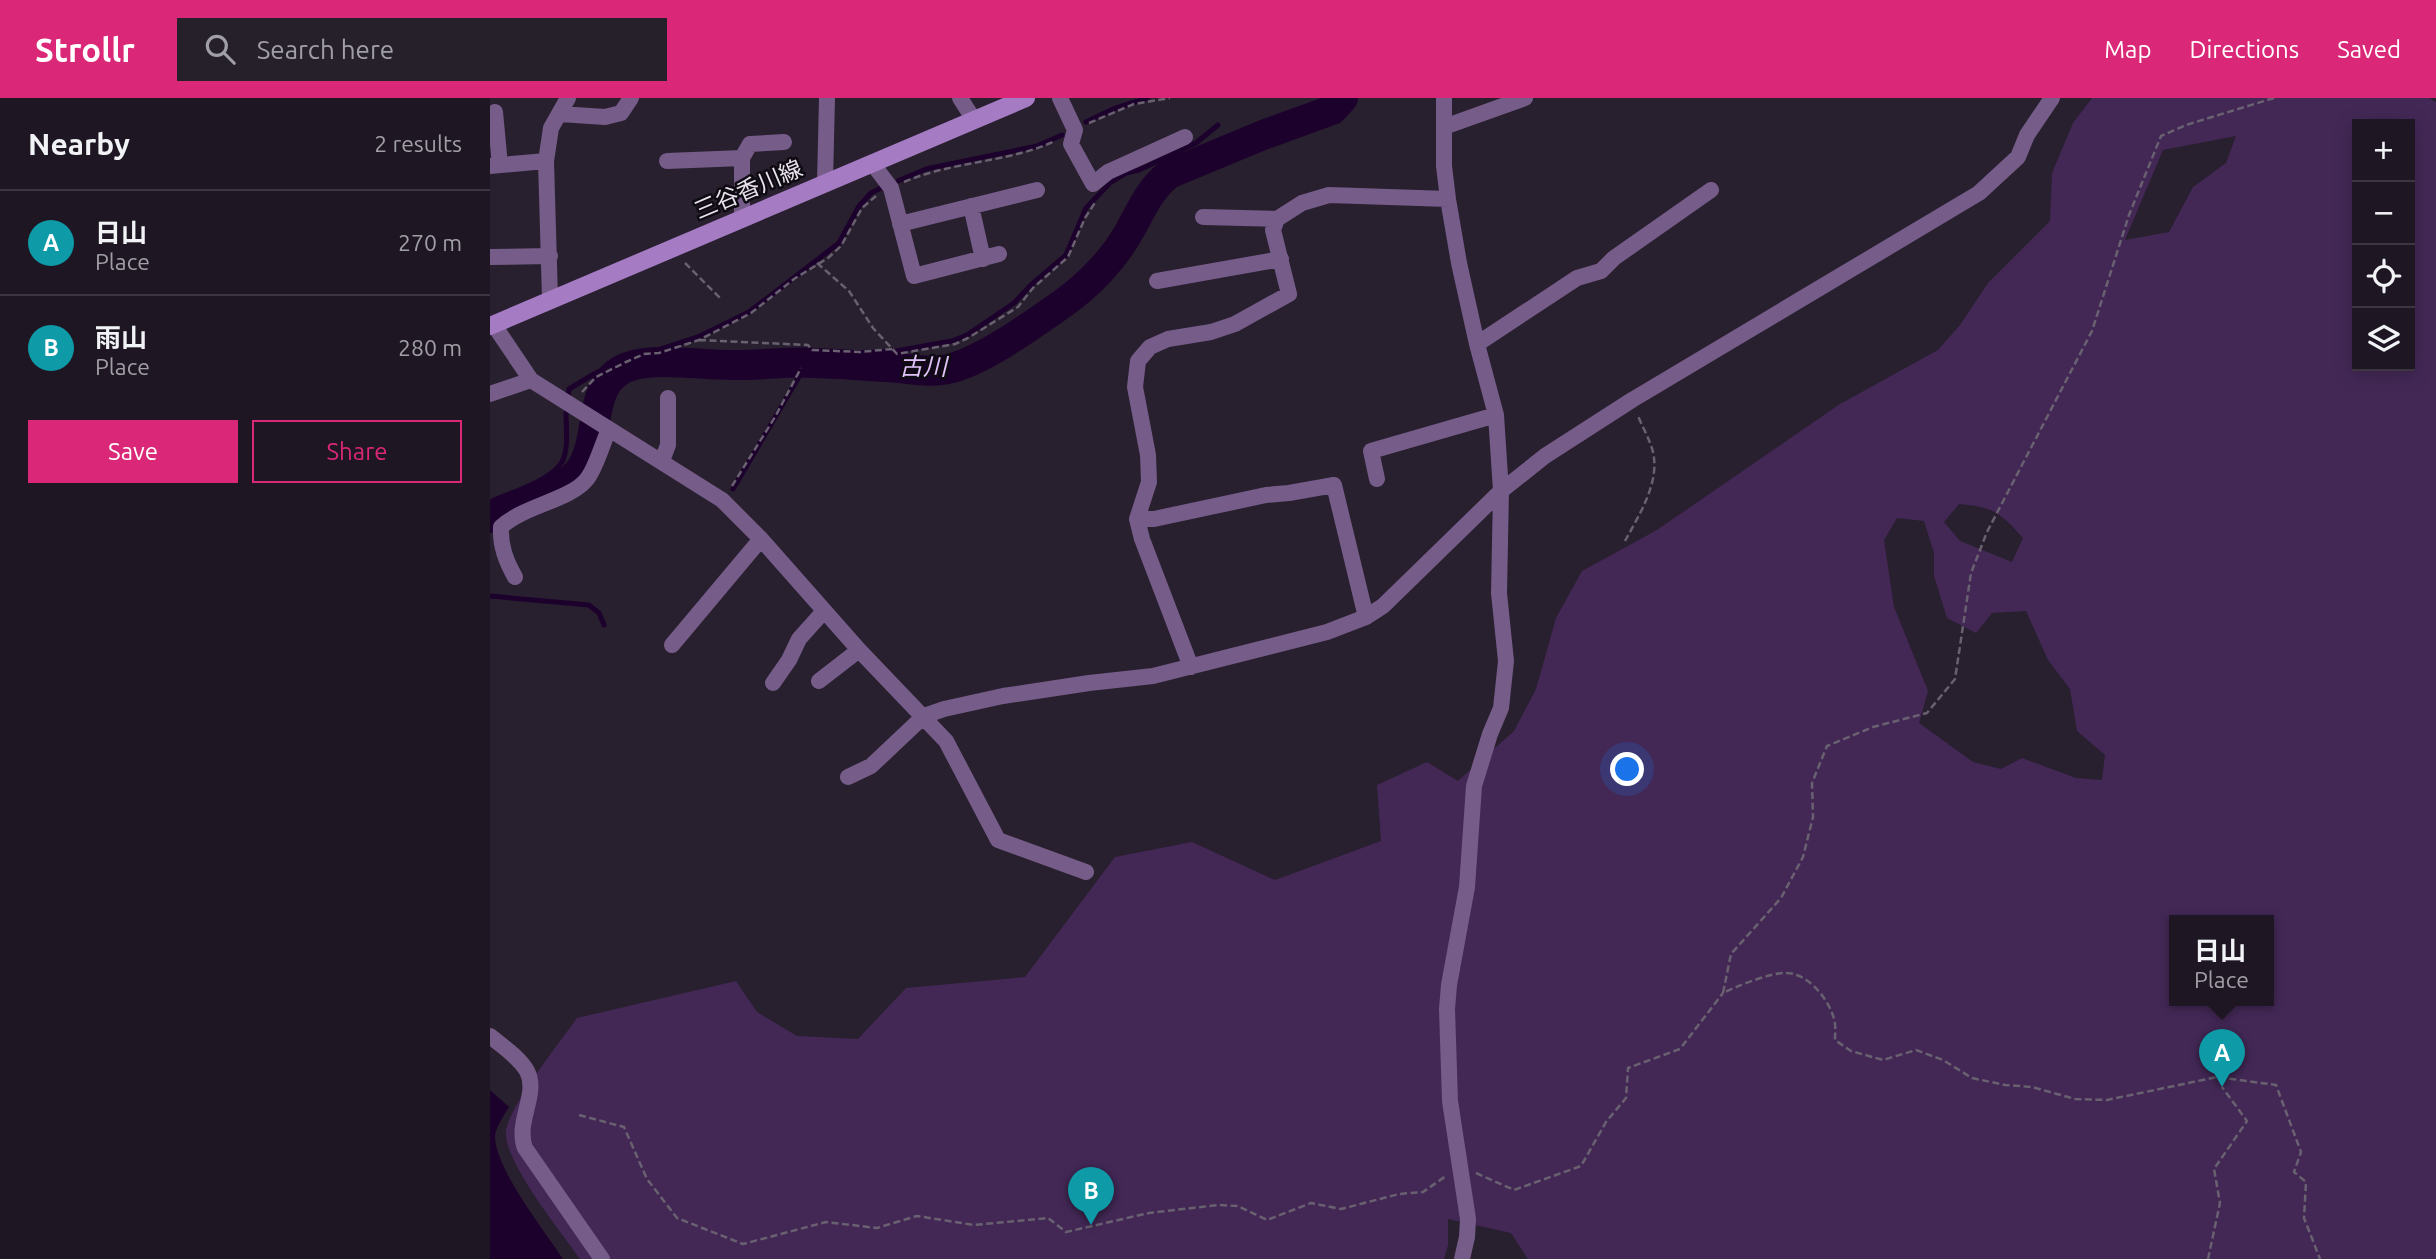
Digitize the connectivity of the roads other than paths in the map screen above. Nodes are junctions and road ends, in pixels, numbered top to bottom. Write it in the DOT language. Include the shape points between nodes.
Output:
graph roads {
  1 [pos="568,98"];
  2 [pos="631,98"];
  3 [pos="827,98"];
  4 [pos="960,98"];
  5 [pos="1026,98"];
  6 [pos="1060,98"];
  7 [pos="1444,98"];
  8 [pos="1525,98"];
  9 [pos="2052,98"];
  10 [pos="495,112"];
  11 [pos="560,114"];
  12 [pos="974,120"];
  13 [pos="1444,127"];
  14 [pos="1185,137"];
  15 [pos="784,142"];
  16 [pos="742,158"];
  17 [pos="546,161"];
  18 [pos="667,161"];
  19 [pos="872,163"];
  20 [pos="495,166"];
  21 [pos="825,183"];
  22 [pos="1037,190"];
  23 [pos="1711,190"];
  24 [pos="1448,199"];
  25 [pos="971,206"];
  26 [pos="1203,217"];
  27 [pos="742,218"];
  28 [pos="1277,219"];
  29 [pos="900,224"];
  30 [pos="550,256"];
  31 [pos="490,257"];
  32 [pos="1280,259"];
  33 [pos="1157,281"];
  34 [pos="550,299"];
  35 [pos="492,326"];
  36 [pos="1477,344"];
  37 [pos="531,380"];
  38 [pos="490,394"];
  39 [pos="668,397"];
  40 [pos="1496,415"];
  41 [pos="604,426"];
  42 [pos="662,461"];
  43 [pos="1377,478"];
  44 [pos="1501,491"];
  45 [pos="1137,519"];
  46 [pos="761,540"];
  47 [pos="515,577"];
  48 [pos="824,611"];
  49 [pos="1366,617"];
  50 [pos="673,645"];
  51 [pos="859,650"];
  52 [pos="1191,667"];
  53 [pos="819,681"];
  54 [pos="773,682"];
  55 [pos="924,716"];
  56 [pos="848,777"];
  57 [pos="1086,872"];
  58 [pos="490,1024"];
  59 [pos="490,1036"];
  60 [pos="517,1059"];
  61 [pos="602,1259"];
  62 [pos="1462,1259"];
  1 -- 11 [label="street"];
  2 -- 11 [label="street" via="621,113 605,117"];
  3 -- 21 [label="street"];
  4 -- 12 [label="street"];
  5 -- 12 [label="main road, 三谷香川線"];
  6 -- 14 [label="street" via="1075,130 1070,144 1093,184 1108,172"];
  7 -- 13 [label="street"];
  8 -- 13 [label="street"];
  9 -- 44 [label="street" via="2018,157 1979,193 1632,400 1545,456"];
  10 -- 20 [label="street"];
  11 -- 17 [label="street" via="551,128"];
  12 -- 19 [label="main road, 三谷香川線"];
  13 -- 24 [label="street"];
  15 -- 16 [label="street" via="750,144"];
  16 -- 18 [label="street"];
  16 -- 27 [label="street"];
  17 -- 20 [label="street"];
  17 -- 30 [label="street"];
  19 -- 21 [label="main road, 三谷香川線"];
  19 -- 29 [label="street" via="891,188"];
  21 -- 27 [label="main road, 三谷香川線"];
  22 -- 25 [label="street"];
  23 -- 36 [label="street" via="1601,271 1577,278"];
  24 -- 28 [label="street" via="1329,195 1302,203"];
  24 -- 36 [label="street"];
  25 -- 29 [label="street"];
  25 -- 29 [label="street" via="991,256 914,276"];
  26 -- 28 [label="street"];
  27 -- 34 [label="main road, 三谷香川線"];
  28 -- 32 [label="street" via="1273,230"];
  30 -- 31 [label="street"];
  30 -- 34 [label="street"];
  32 -- 33 [label="street"];
  32 -- 45 [label="street" via="1289,294 1235,324 1168,339 1150,347 1138,361 1135,387 1149,482"];
  34 -- 35 [label="main road, 三谷香川線"];
  35 -- 37 [label="street"];
  36 -- 40 [label="street"];
  37 -- 38 [label="street"];
  37 -- 41 [label="street"];
  39 -- 42 [label="street" via="668,445"];
  40 -- 43 [label="street" via="1371,451"];
  40 -- 44 [label="street"];
  41 -- 42 [label="street"];
  41 -- 47 [label="street" via="587,479 502,527 500,539"];
  42 -- 46 [label="street" via="722,500"];
  44 -- 49 [label="street" via="1383,606"];
  44 -- 62 [label="street" via="1499,593 1505,684 1474,786 1468,887 1447,1009 1447,1070 1468,1219"];
  45 -- 49 [label="street" via="1334,485"];
  45 -- 52 [label="street"];
  46 -- 48 [label="street"];
  46 -- 50 [label="street"];
  48 -- 51 [label="street"];
  48 -- 54 [label="street" via="799,639"];
  49 -- 52 [label="street" via="1327,632"];
  51 -- 53 [label="street"];
  51 -- 55 [label="street"];
  52 -- 55 [label="street" via="1003,696"];
  55 -- 56 [label="street" via="871,766"];
  55 -- 57 [label="street" via="946,741 998,840"];
  58 -- 60 [label="street"];
  59 -- 60 [label="street"];
  60 -- 61 [label="street" via="530,1080 521,1137 525,1148"];
}
